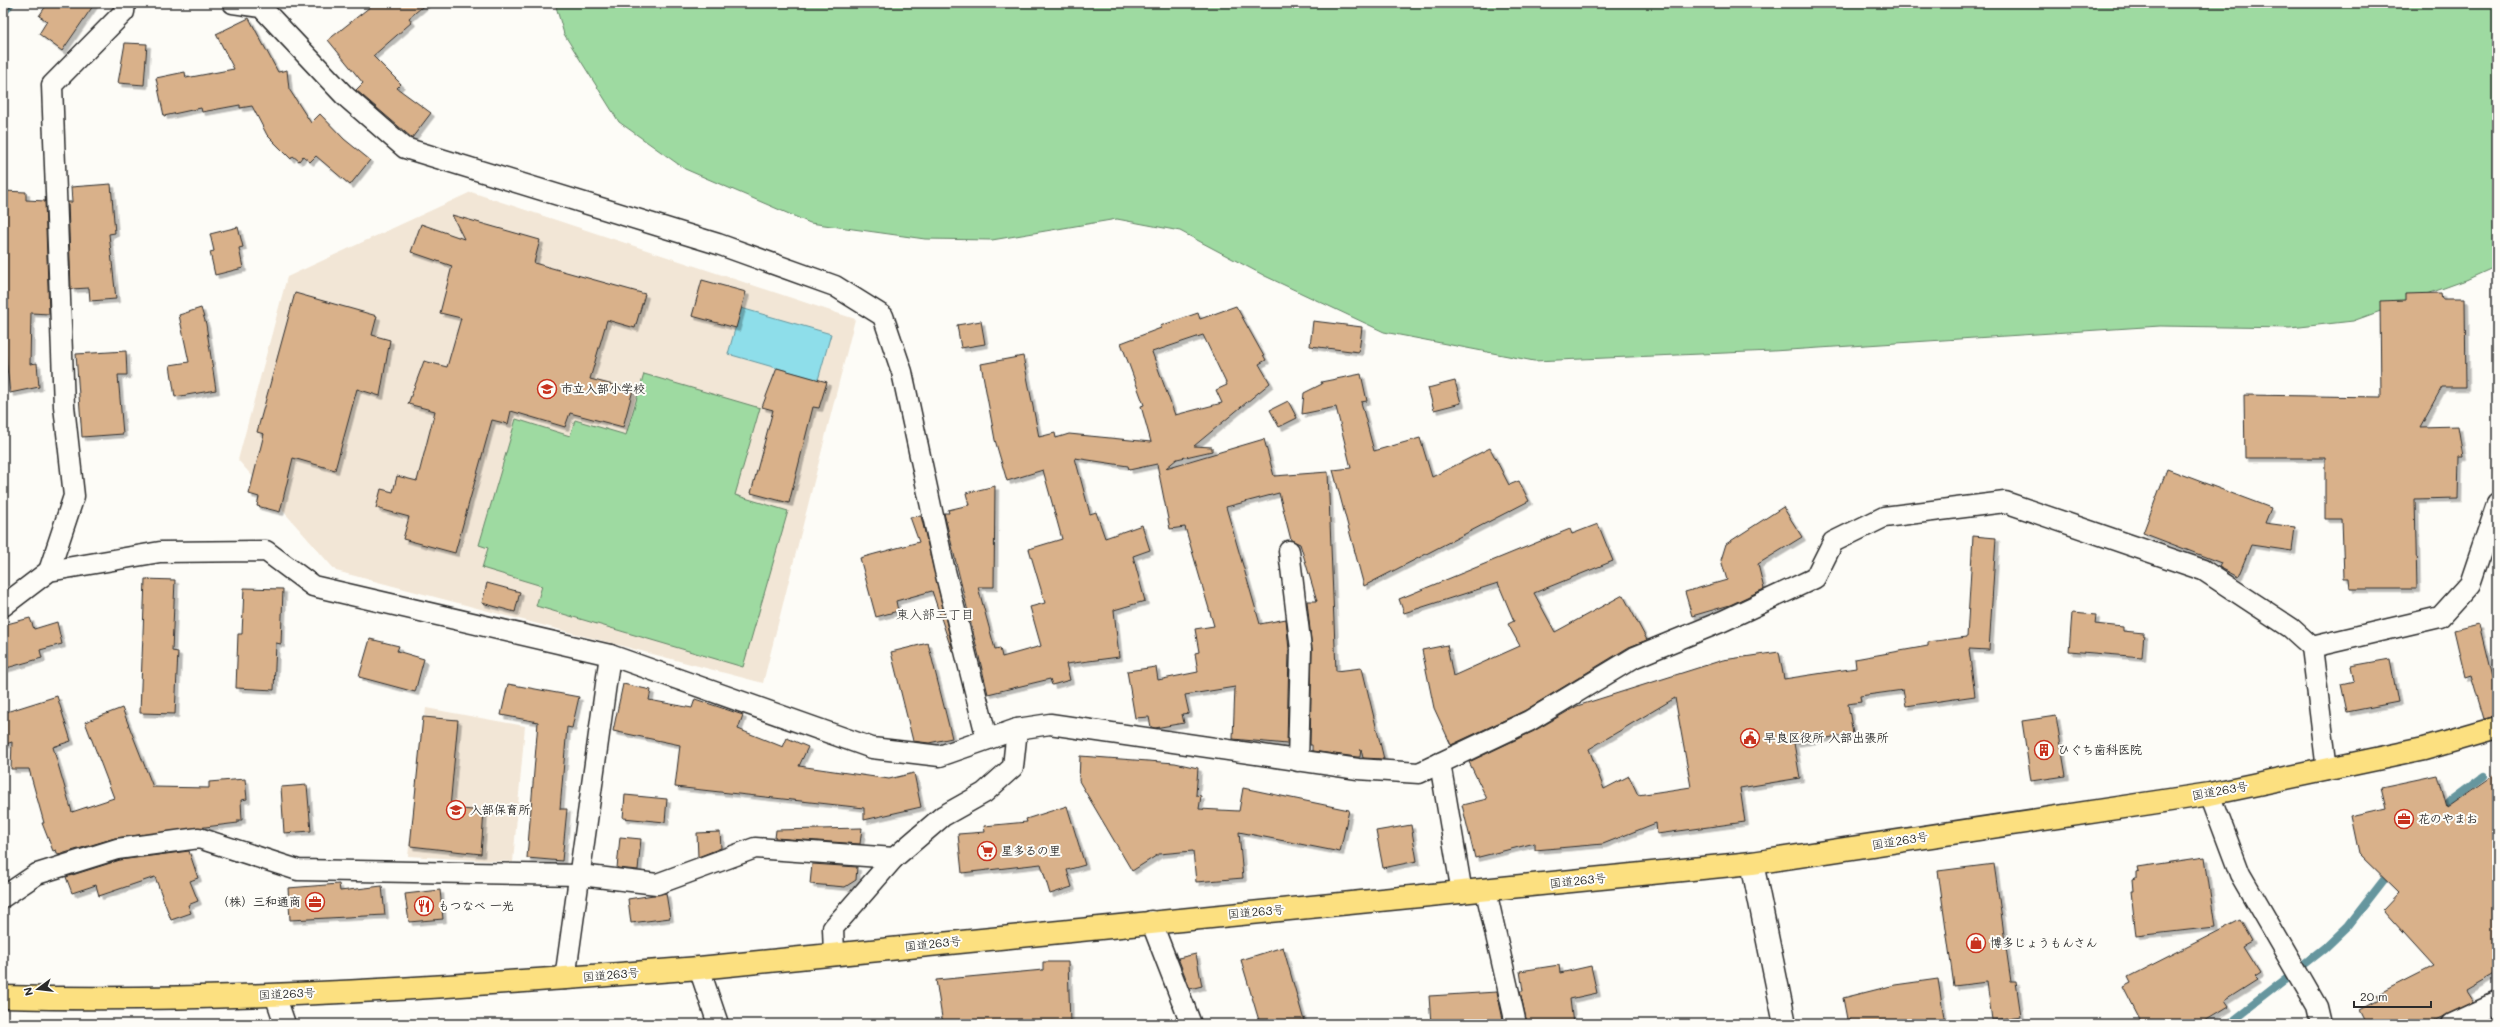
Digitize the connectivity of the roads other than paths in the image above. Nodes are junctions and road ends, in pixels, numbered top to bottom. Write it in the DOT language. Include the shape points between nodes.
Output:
graph roads {
  1 [pos="125,3"];
  2 [pos="233,3"];
  3 [pos="2497,504"];
  4 [pos="1289,551"];
  5 [pos="49,572"];
  6 [pos="3,606"];
  7 [pos="2312,647"];
  8 [pos="610,655"];
  9 [pos="2497,728"];
  10 [pos="1017,729"];
  11 [pos="987,739"];
  12 [pos="1298,761"];
  13 [pos="1440,763"];
  14 [pos="2327,770"];
  15 [pos="2210,794"];
  16 [pos="894,858"];
  17 [pos="1752,863"];
  18 [pos="580,875"];
  19 [pos="1486,891"];
  20 [pos="1462,893"];
  21 [pos="3,897"];
  22 [pos="1151,921"];
  23 [pos="834,954"];
  24 [pos="699,968"];
  25 [pos="565,979"];
  26 [pos="275,995"];
  27 [pos="3,998"];
  28 [pos="2497,1003"];
  29 [pos="285,1024"];
  30 [pos="718,1024"];
  31 [pos="1191,1024"];
  32 [pos="1516,1024"];
  33 [pos="1785,1024"];
  34 [pos="2321,1024"];
  35 [pos="2451,1024"];
  1 -- 5 [label="street" via="124,12 52,85 64,406 74,496"];
  2 -- 11 [label="street" via="261,7 344,95 405,148 718,244 835,286 883,316 902,372 944,566"];
  3 -- 7 [label="street" via="2470,584 2440,617"];
  4 -- 12 [label="street" via="1301,649"];
  5 -- 6 [label="street"];
  5 -- 8 [label="street" via="160,552 266,551 313,586"];
  7 -- 13 [label="street" via="2291,628 2203,570 2005,502 1891,516 1834,542 1815,578 1723,621 1635,656 1529,721"];
  7 -- 14 [label="street"];
  8 -- 11 [label="street" via="872,748 940,756"];
  8 -- 18 [label="street"];
  9 -- 14 [label="highway, 国道263号"];
  10 -- 11 [label="street"];
  10 -- 12 [label="street" via="1050,724"];
  10 -- 16 [label="street" via="1013,767 984,793 943,816"];
  12 -- 13 [label="street" via="1418,773"];
  13 -- 20 [label="street"];
  14 -- 15 [label="highway, 国道263号"];
  15 -- 17 [label="highway, 国道263号"];
  15 -- 34 [label="street" via="2240,874 2317,1007"];
  16 -- 18 [label="street" via="755,848 657,884"];
  16 -- 23 [label="street" via="833,928"];
  17 -- 19 [label="highway, 国道263号"];
  17 -- 33 [label="street"];
  18 -- 21 [label="street" via="298,870 199,838 117,849 38,874"];
  18 -- 25 [label="street"];
  19 -- 20 [label="highway, 国道263号"];
  19 -- 32 [label="street"];
  20 -- 22 [label="highway, 国道263号"];
  22 -- 23 [label="highway, 国道263号"];
  22 -- 31 [label="street"];
  23 -- 24 [label="highway, 国道263号"];
  24 -- 25 [label="highway, 国道263号"];
  24 -- 30 [label="street"];
  25 -- 26 [label="highway, 国道263号"];
  26 -- 27 [label="highway, 国道263号"];
  26 -- 29 [label="street"];
  28 -- 35 [label="street"];
}
